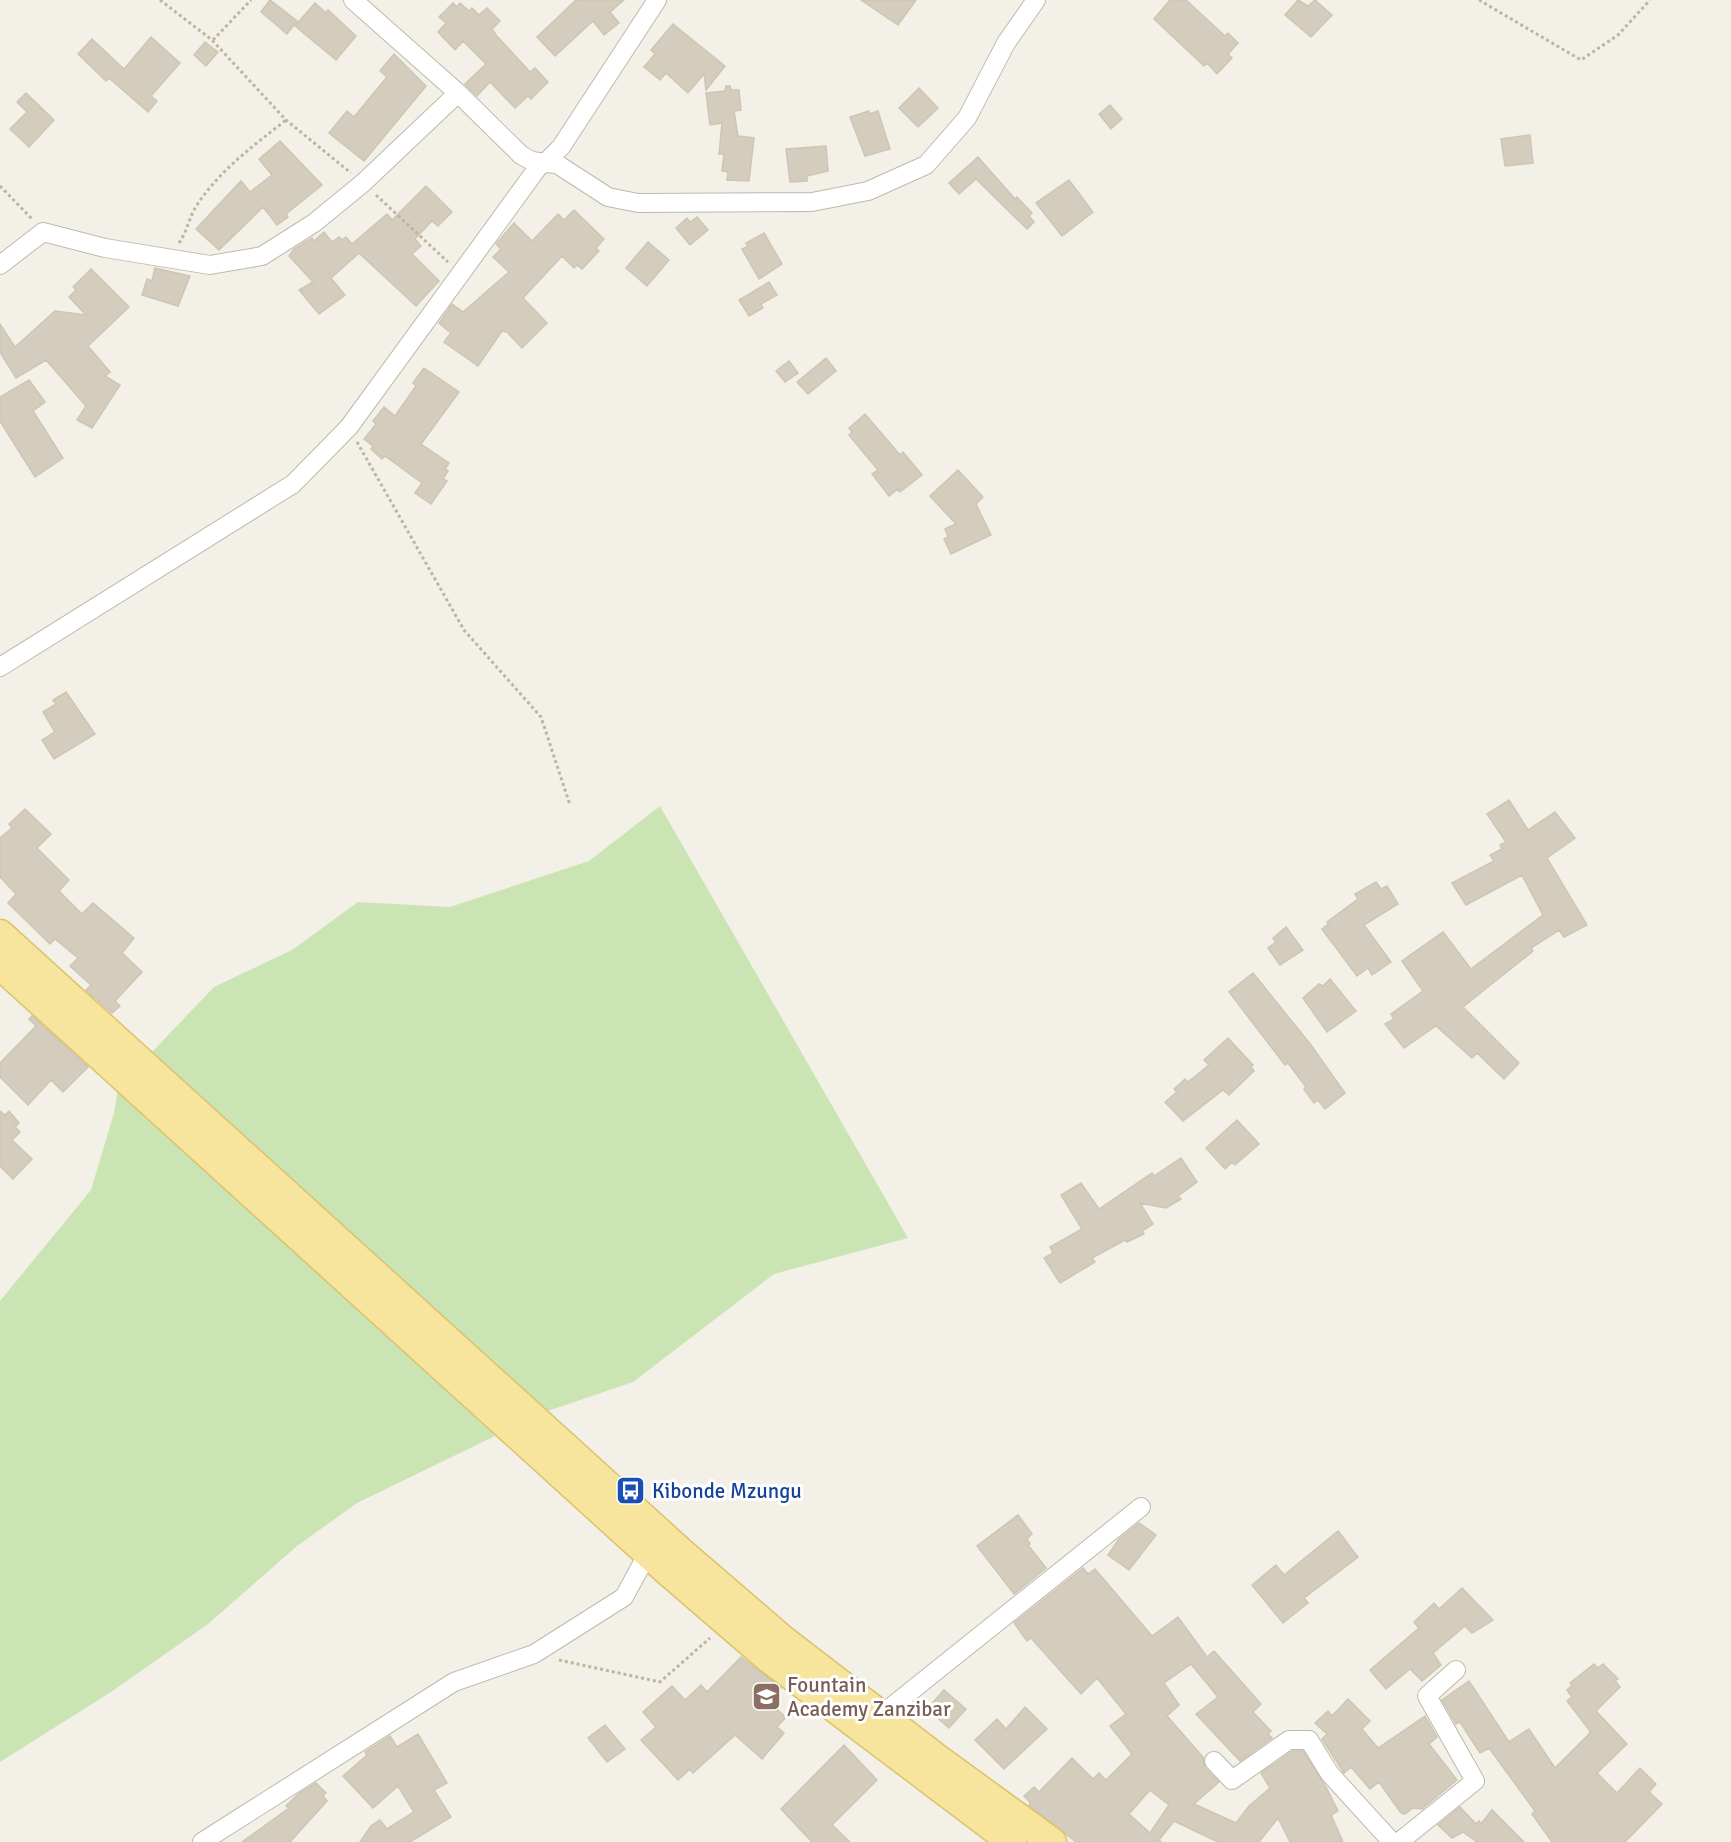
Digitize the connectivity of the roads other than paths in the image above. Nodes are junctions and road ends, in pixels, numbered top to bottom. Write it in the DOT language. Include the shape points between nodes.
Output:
graph roads {
  1 [pos="353,0"];
  2 [pos="657,0"];
  3 [pos="1036,0"];
  4 [pos="459,93"];
  5 [pos="545,163"];
  6 [pos="0,264"];
  7 [pos="0,667"];
  8 [pos="0,934"];
  9 [pos="0,965"];
  10 [pos="130,1067"];
  11 [pos="537,1439"];
  12 [pos="1141,1507"];
  13 [pos="648,1553"];
  14 [pos="1456,1670"];
  15 [pos="881,1715"];
  16 [pos="1214,1761"];
  17 [pos="202,1842"];
  18 [pos="1010,1842"];
  19 [pos="1052,1842"];
  20 [pos="1392,1842"];
  21 [pos="1399,1842"];
  1 -- 4 [label="street"];
  2 -- 5 [label="street" via="561,147"];
  3 -- 5 [label="street" via="1006,43 967,118 926,165 868,192 812,202 638,203 608,196 561,166"];
  4 -- 5 [label="street" via="521,155"];
  4 -- 6 [label="street" via="363,183 314,223 262,256 210,265 105,248 43,232"];
  5 -- 7 [label="street" via="534,171 483,247 349,427 293,484"];
  8 -- 10 [label="main road"];
  9 -- 10 [label="main road"];
  10 -- 11 [label="main road"];
  11 -- 13 [label="main road"];
  11 -- 15 [label="main road"];
  12 -- 15 [label="street"];
  13 -- 17 [label="street" via="624,1597 534,1654 454,1682"];
  13 -- 18 [label="main road" via="767,1657"];
  14 -- 21 [label="street" via="1427,1696 1475,1781"];
  15 -- 19 [label="main road"];
  16 -- 20 [label="street" via="1232,1780 1289,1740 1309,1740 1330,1774"];
}
